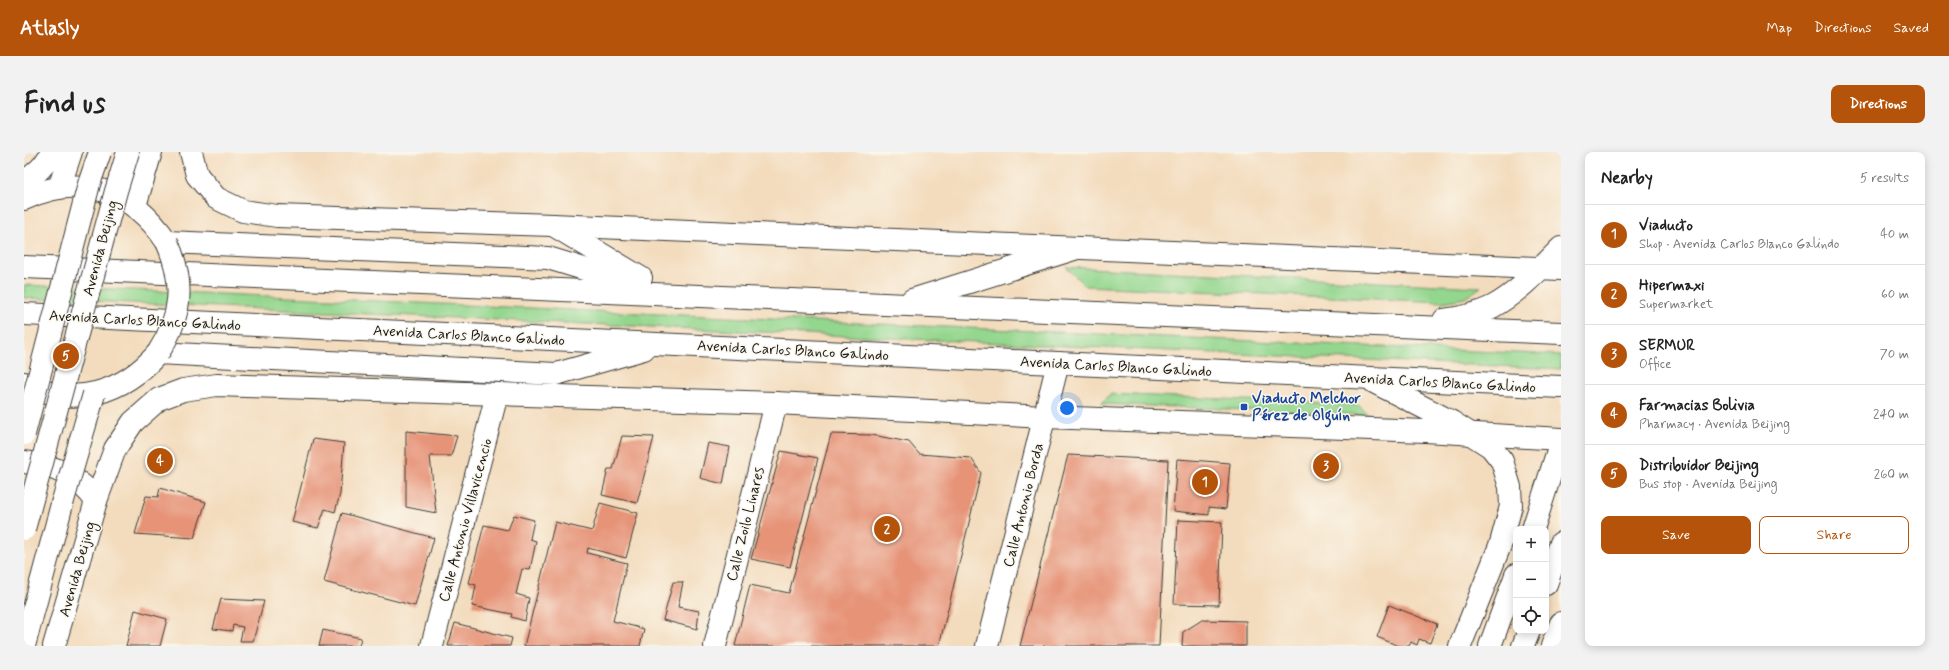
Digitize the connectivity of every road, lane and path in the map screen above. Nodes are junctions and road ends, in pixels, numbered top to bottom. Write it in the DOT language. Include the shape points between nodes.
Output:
graph roads {
  1 [pos="51,152"];
  2 [pos="70,152"];
  3 [pos="100,152"];
  4 [pos="128,152"];
  5 [pos="151,152"];
  6 [pos="191,152"];
  7 [pos="24,181"];
  8 [pos="59,188"];
  9 [pos="24,199"];
  10 [pos="135,206"];
  11 [pos="553,225"];
  12 [pos="167,242"];
  13 [pos="1077,248"];
  14 [pos="1561,248"];
  15 [pos="24,266"];
  16 [pos="1551,269"];
  17 [pos="670,296"];
  18 [pos="897,305"];
  19 [pos="24,314"];
  20 [pos="1411,326"];
  21 [pos="1561,334"];
  22 [pos="663,344"];
  23 [pos="158,353"];
  24 [pos="1058,363"];
  25 [pos="1367,378"];
  26 [pos="24,383"];
  27 [pos="1561,387"];
  28 [pos="94,394"];
  29 [pos="498,394"];
  30 [pos="776,403"];
  31 [pos="1045,417"];
  32 [pos="24,434"];
  33 [pos="1471,435"];
  34 [pos="1561,440"];
  35 [pos="24,462"];
  36 [pos="96,501"];
  37 [pos="1534,526"];
  38 [pos="24,530"];
  39 [pos="1561,543"];
  40 [pos="1549,576"];
  41 [pos="1513,583"];
  42 [pos="1561,623"];
  43 [pos="1528,634"];
  44 [pos="24,646"];
  45 [pos="54,646"];
  46 [pos="432,646"];
  47 [pos="715,646"];
  48 [pos="987,646"];
  49 [pos="1460,646"];
  50 [pos="1490,646"];
  51 [pos="1523,646"];
  52 [pos="1552,646"];
  1 -- 7 [label="main road" via="48,160 31,178"];
  2 -- 8 [label="main road"];
  3 -- 32 [label="main road, Avenida Beijing, bridge" via="89,184"];
  4 -- 38 [label="main road, Avenida Beijing, bridge"];
  5 -- 10 [label="main road"];
  6 -- 11 [label="main road" via="197,175 216,198 244,212 277,216"];
  8 -- 9 [label="main road" via="39,192"];
  8 -- 10 [label="main road, bridge" via="80,186 96,189"];
  10 -- 12 [label="main road" via="155,225"];
  11 -- 13 [label="main road"];
  11 -- 17 [label="main road"];
  12 -- 17 [label="main road" via="548,258"];
  12 -- 23 [label="main road, bridge" via="176,265 178,304 172,328"];
  13 -- 16 [label="main road"];
  13 -- 18 [label="main road"];
  14 -- 16 [label="main road"];
  15 -- 17 [label="main road"];
  16 -- 20 [label="main road" via="1492,306 1459,318"];
  17 -- 18 [label="main road"];
  18 -- 20 [label="main road"];
  19 -- 22 [label="main road, Avenida Carlos Blanco Galindo"];
  20 -- 21 [label="main road"];
  22 -- 23 [label="main road" via="556,374"];
  22 -- 24 [label="main road, Avenida Carlos Blanco Galindo"];
  23 -- 28 [label="main road" via="136,376"];
  24 -- 25 [label="main road, Avenida Carlos Blanco Galindo"];
  24 -- 31 [label="main road, Calle Antonio Borda"];
  25 -- 27 [label="main road, Avenida Carlos Blanco Galindo"];
  25 -- 33 [label="main road" via="1452,422"];
  26 -- 28 [label="main road, bridge" via="57,394"];
  28 -- 44 [label="main road, bridge"];
  29 -- 30 [label="main road"];
  29 -- 36 [label="main road, Avenida Beijing" via="216,385 183,390 159,399 133,422 115,449"];
  29 -- 46 [label="main road, Calle Antonio Villavicencio"];
  30 -- 31 [label="main road"];
  30 -- 47 [label="main road, Calle Zoilo Linares"];
  31 -- 33 [label="main road" via="1425,431"];
  31 -- 48 [label="main road, Calle Antonio Borda"];
  33 -- 34 [label="main road"];
  33 -- 49 [label="main road" via="1491,447 1502,461 1510,487 1511,506 1501,543"];
  34 -- 37 [label="main road"];
  35 -- 36 [label="main road" via="65,472 88,488"];
  36 -- 45 [label="main road, Avenida Beijing"];
  39 -- 40 [label="main road"];
  41 -- 50 [label="main road"];
  42 -- 52 [label="main road"];
  43 -- 51 [label="main road"];
}
